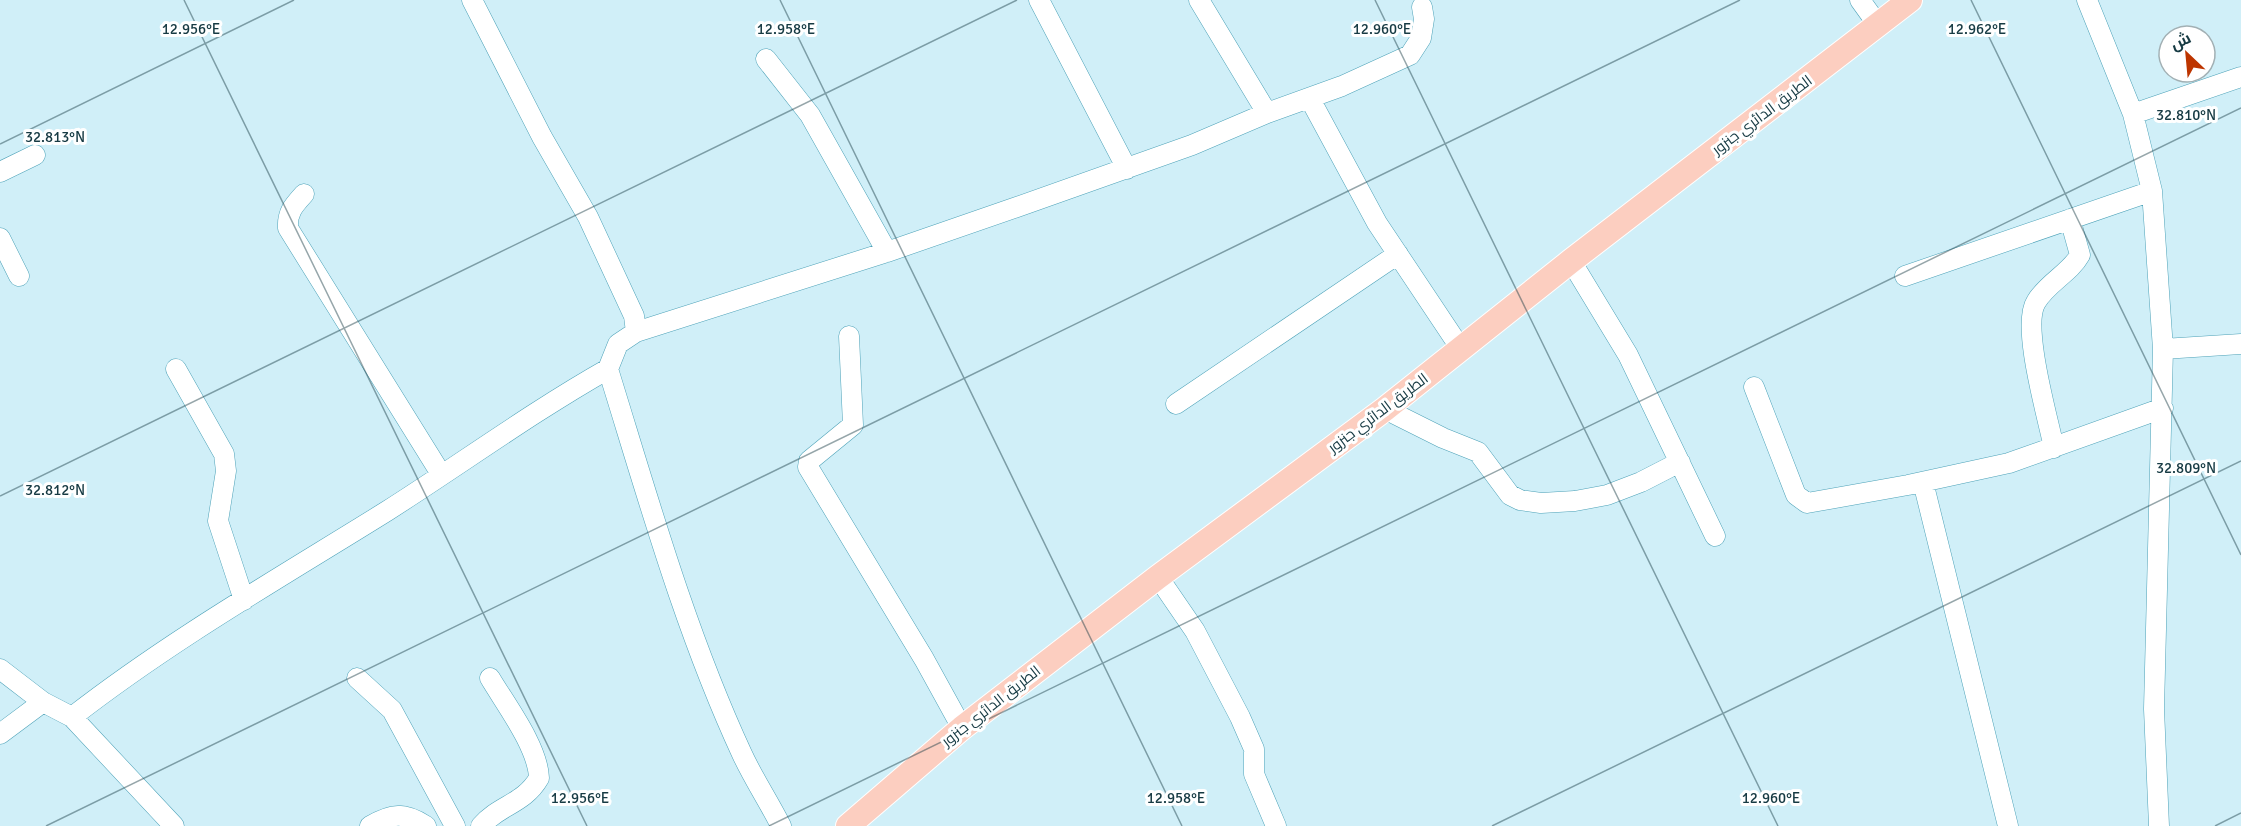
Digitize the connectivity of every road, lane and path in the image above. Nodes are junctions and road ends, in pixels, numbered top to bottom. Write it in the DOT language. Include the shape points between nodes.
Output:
graph roads {
  1 [pos="472,0"];
  2 [pos="1039,0"];
  3 [pos="1199,0"];
  4 [pos="1860,0"];
  5 [pos="1910,0"];
  6 [pos="2085,2"];
  7 [pos="1422,7"];
  8 [pos="1878,25"];
  9 [pos="766,59"];
  10 [pos="2241,77"];
  11 [pos="1310,99"];
  12 [pos="1267,113"];
  13 [pos="2133,114"];
  14 [pos="35,154"];
  15 [pos="1126,169"];
  16 [pos="0,172"];
  17 [pos="2152,190"];
  18 [pos="304,194"];
  19 [pos="2070,219"];
  20 [pos="0,238"];
  21 [pos="887,252"];
  22 [pos="1398,254"];
  23 [pos="1570,261"];
  24 [pos="19,276"];
  25 [pos="1905,276"];
  26 [pos="636,332"];
  27 [pos="849,336"];
  28 [pos="2241,344"];
  29 [pos="1461,349"];
  30 [pos="2163,349"];
  31 [pos="176,369"];
  32 [pos="608,369"];
  33 [pos="1754,387"];
  34 [pos="1176,404"];
  35 [pos="2163,408"];
  36 [pos="1385,409"];
  37 [pos="2054,448"];
  38 [pos="1680,462"];
  39 [pos="441,474"];
  40 [pos="1923,482"];
  41 [pos="1715,536"];
  42 [pos="1158,577"];
  43 [pos="244,600"];
  44 [pos="0,669"];
  45 [pos="357,678"];
  46 [pos="490,678"];
  47 [pos="43,702"];
  48 [pos="72,717"];
  49 [pos="962,728"];
  50 [pos="0,734"];
  51 [pos="174,826"];
  52 [pos="370,826"];
  53 [pos="426,826"];
  54 [pos="455,826"];
  55 [pos="481,826"];
  56 [pos="781,826"];
  57 [pos="848,826"];
  58 [pos="1276,826"];
  59 [pos="2008,826"];
  60 [pos="2159,826"];
  1 -- 26 [label="street" via="588,217 628,302"];
  2 -- 15 [label="street"];
  3 -- 12 [label="street"];
  4 -- 8 [label="street"];
  5 -- 8 [label="main road, الطريق الدائري جنزور"];
  6 -- 13 [label="street" via="2106,42"];
  7 -- 11 [label="street" via="1421,38 1410,54"];
  8 -- 23 [label="main road, الطريق الدائري جنزور"];
  9 -- 21 [label="street" via="810,115"];
  10 -- 13 [label="street"];
  11 -- 12 [label="street"];
  11 -- 22 [label="street"];
  12 -- 15 [label="street"];
  13 -- 17 [label="street"];
  14 -- 16 [label="street"];
  15 -- 21 [label="street"];
  17 -- 19 [label="street"];
  17 -- 30 [label="street"];
  18 -- 39 [label="street" via="287,217 288,228"];
  19 -- 25 [label="street"];
  19 -- 37 [label="street" via="2080,255 2045,289 2030,318"];
  20 -- 24 [label="street"];
  21 -- 26 [label="street"];
  22 -- 29 [label="street"];
  22 -- 34 [label="street"];
  23 -- 29 [label="main road, الطريق الدائري جنزور"];
  23 -- 38 [label="street" via="1628,355"];
  26 -- 32 [label="street" via="618,344"];
  27 -- 49 [label="street" via="853,425 809,460 808,470"];
  28 -- 30 [label="street"];
  29 -- 36 [label="main road, الطريق الدائري جنزور"];
  30 -- 35 [label="street"];
  31 -- 43 [label="street" via="224,454 226,471 218,521"];
  32 -- 39 [label="street" via="542,406"];
  32 -- 56 [label="street" via="658,536 700,648 742,755"];
  33 -- 40 [label="street" via="1801,501 1817,502"];
  35 -- 37 [label="street"];
  35 -- 60 [label="street" via="2154,709"];
  36 -- 38 [label="street" via="1478,452 1510,495 1520,500 1541,503 1607,495"];
  36 -- 42 [label="main road, الطريق الدائري جنزور"];
  37 -- 40 [label="street" via="2009,463"];
  38 -- 41 [label="street"];
  39 -- 43 [label="street"];
  40 -- 59 [label="street"];
  42 -- 49 [label="main road, الطريق الدائري جنزور"];
  42 -- 58 [label="street" via="1195,631 1240,717 1254,749 1254,774"];
  43 -- 48 [label="street" via="112,685"];
  44 -- 47 [label="street"];
  45 -- 54 [label="street" via="392,710"];
  46 -- 55 [label="street" via="525,738 539,768 539,778 524,797"];
  47 -- 48 [label="street"];
  47 -- 50 [label="street"];
  48 -- 51 [label="street"];
  49 -- 57 [label="main road, الطريق الدائري جنزور"];
  52 -- 53 [label="street" via="387,816 411,816"];
}
